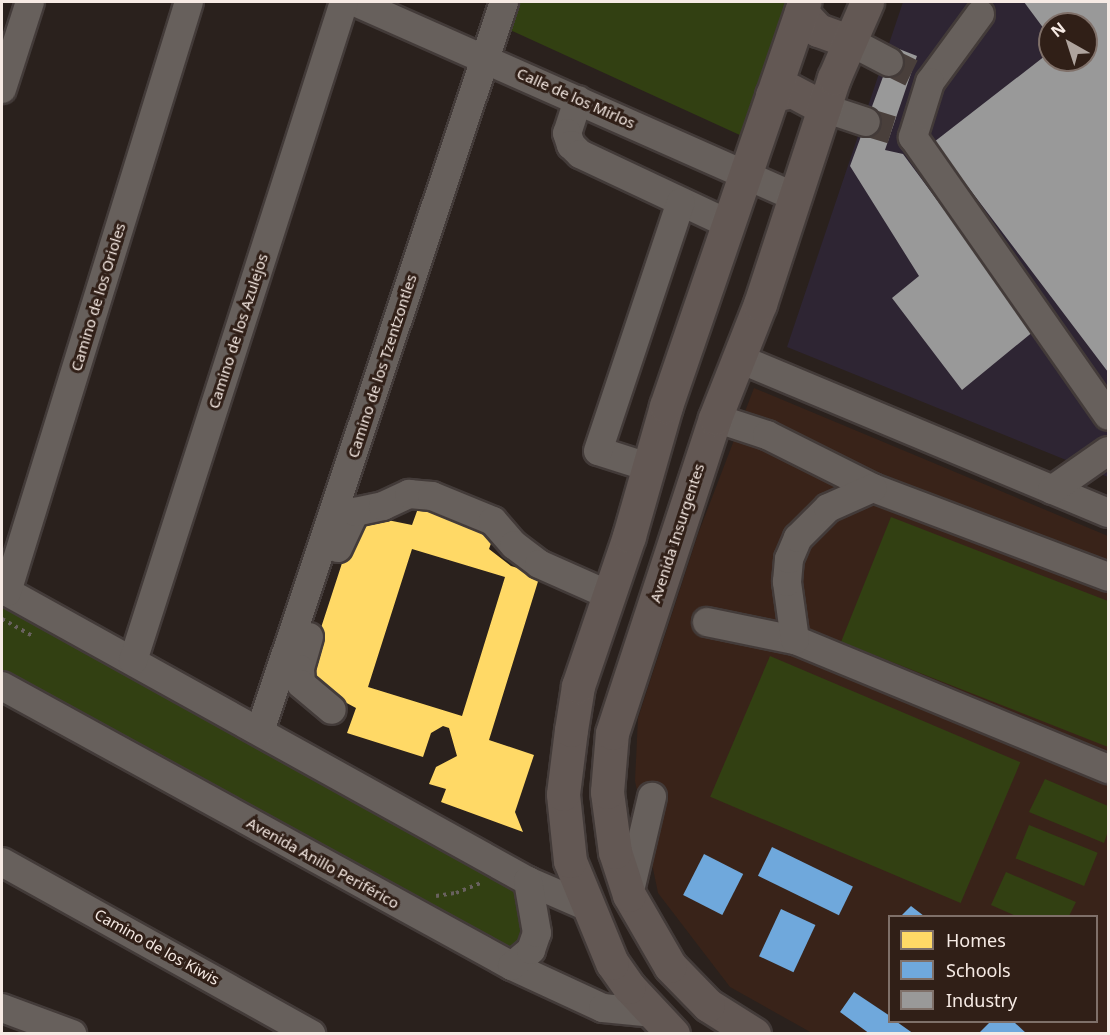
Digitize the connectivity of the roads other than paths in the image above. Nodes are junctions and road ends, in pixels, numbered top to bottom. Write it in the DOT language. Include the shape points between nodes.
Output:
graph roads {
  1 [pos="30,2"];
  2 [pos="189,2"];
  3 [pos="344,2"];
  4 [pos="355,2"];
  5 [pos="504,2"];
  6 [pos="867,2"];
  7 [pos="802,7"];
  8 [pos="980,14"];
  9 [pos="849,41"];
  10 [pos="485,58"];
  11 [pos="911,72"];
  12 [pos="2,89"];
  13 [pos="772,95"];
  14 [pos="578,100"];
  15 [pos="824,108"];
  16 [pos="890,130"];
  17 [pos="746,175"];
  18 [pos="796,196"];
  19 [pos="681,202"];
  20 [pos="729,224"];
  21 [pos="740,359"];
  22 [pos="1108,416"];
  23 [pos="715,418"];
  24 [pos="1108,451"];
  25 [pos="648,468"];
  26 [pos="873,488"];
  27 [pos="1052,490"];
  28 [pos="1108,513"];
  29 [pos="1108,576"];
  30 [pos="4,590"];
  31 [pos="609,595"];
  32 [pos="707,622"];
  33 [pos="795,640"];
  34 [pos="133,661"];
  35 [pos="2,686"];
  36 [pos="332,710"];
  37 [pos="260,731"];
  38 [pos="1108,769"];
  39 [pos="652,797"];
  40 [pos="2,862"];
  41 [pos="528,881"];
  42 [pos="629,895"];
  43 [pos="588,907"];
  44 [pos="512,966"];
  45 [pos="2,1008"];
  46 [pos="664,1023"];
  47 [pos="72,1034"];
  48 [pos="311,1034"];
  49 [pos="754,1034"];
  1 -- 12 [label="street"];
  2 -- 30 [label="street, Camino de los Orioles"];
  3 -- 34 [label="street, Camino de los Azulejos"];
  4 -- 10 [label="street, Calle de los Mirlos"];
  5 -- 10 [label="street, Camino de los Tzentzontles"];
  6 -- 9 [label="main road, Avenida Insurgentes"];
  7 -- 9 [label="main road" via="818,30"];
  7 -- 13 [label="main road"];
  8 -- 11 [label="street"];
  9 -- 11 [label="street"];
  9 -- 15 [label="main road, Avenida Insurgentes"];
  10 -- 14 [label="street, Calle de los Mirlos"];
  10 -- 37 [label="street, Camino de los Tzentzontles"];
  11 -- 16 [label="street"];
  13 -- 15 [label="main road" via="792,91"];
  13 -- 17 [label="main road"];
  14 -- 17 [label="street, Calle de los Mirlos"];
  14 -- 19 [label="street" via="567,133 580,154"];
  15 -- 16 [label="street"];
  15 -- 18 [label="main road, Avenida Insurgentes"];
  16 -- 22 [label="street"];
  17 -- 18 [label="street, Calle de los Mirlos"];
  17 -- 20 [label="main road"];
  18 -- 21 [label="main road, Avenida Insurgentes"];
  19 -- 20 [label="street"];
  19 -- 25 [label="street" via="598,451"];
  20 -- 25 [label="main road"];
  21 -- 23 [label="main road, Avenida Insurgentes"];
  21 -- 27 [label="street"];
  23 -- 26 [label="street" via="767,435"];
  23 -- 42 [label="main road, Avenida Insurgentes" via="612,733 607,792 615,852"];
  24 -- 27 [label="street"];
  25 -- 31 [label="main road"];
  26 -- 29 [label="street"];
  26 -- 33 [label="street" via="828,508 798,538 789,559 787,582"];
  27 -- 28 [label="street"];
  30 -- 34 [label="street"];
  31 -- 36 [label="street" via="538,564 493,521 432,496 409,494 383,506 355,512 348,521 321,596 300,669 305,690"];
  31 -- 43 [label="main road" via="578,686 563,794 570,861"];
  32 -- 33 [label="street"];
  33 -- 38 [label="street"];
  34 -- 37 [label="street"];
  35 -- 44 [label="street, Avenida Anillo Periférico"];
  37 -- 41 [label="street"];
  39 -- 42 [label="street"];
  40 -- 48 [label="street, Camino de los Kiwis"];
  41 -- 43 [label="street"];
  41 -- 44 [label="street" via="537,933 531,950"];
  42 -- 49 [label="main road, Avenida Insurgentes" via="670,966 708,1005"];
  43 -- 46 [label="main road" via="612,963"];
  44 -- 46 [label="street, Avenida Anillo Periférico" via="603,1008"];
  45 -- 47 [label="street"];
}
